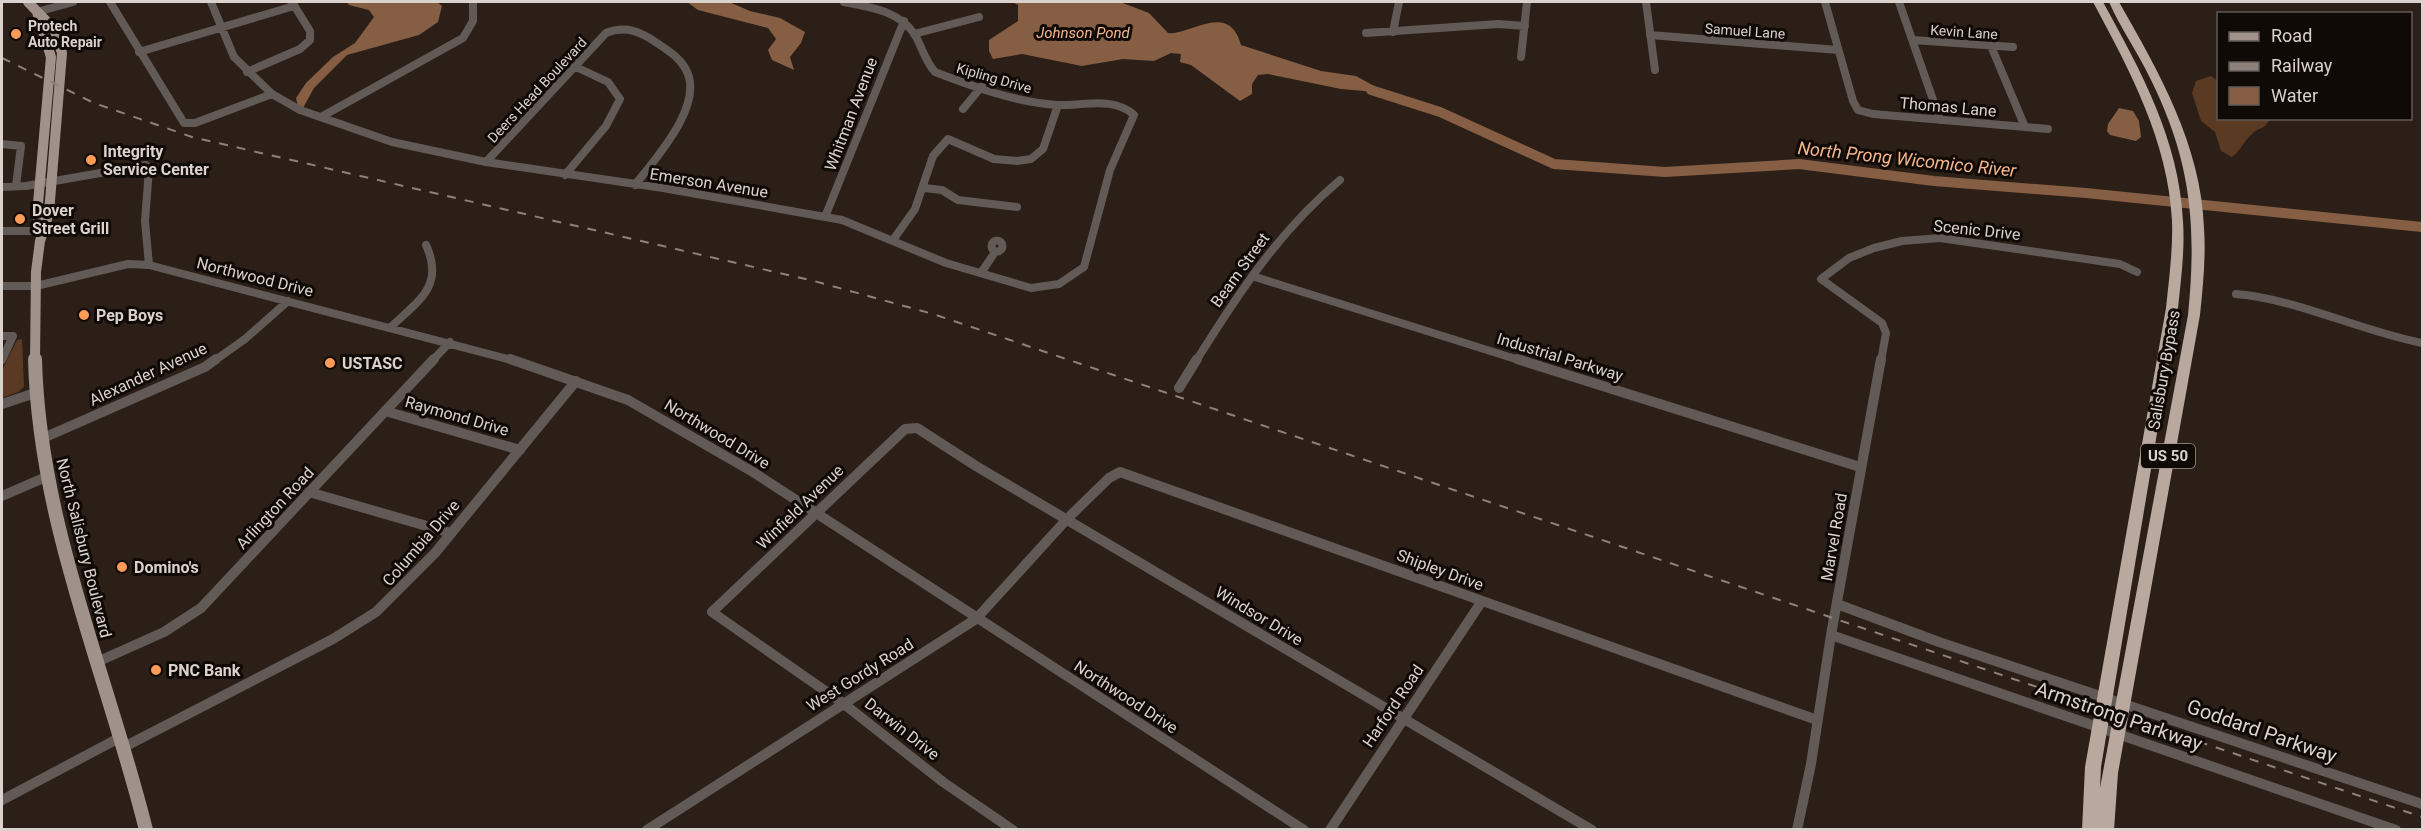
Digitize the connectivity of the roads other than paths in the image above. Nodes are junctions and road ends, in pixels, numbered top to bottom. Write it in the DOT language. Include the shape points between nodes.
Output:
graph roads {
  1 [pos="29,2"];
  2 [pos="73,2"];
  3 [pos="110,2"];
  4 [pos="211,2"];
  5 [pos="473,2"];
  6 [pos="844,2"];
  7 [pos="1399,2"];
  8 [pos="1527,2"];
  9 [pos="1646,2"];
  10 [pos="1825,2"];
  11 [pos="1899,2"];
  12 [pos="2098,2"];
  13 [pos="2114,2"];
  14 [pos="293,4"];
  15 [pos="38,12"];
  16 [pos="979,16"];
  17 [pos="904,21"];
  18 [pos="1525,26"];
  19 [pos="221,28"];
  20 [pos="1393,32"];
  21 [pos="1366,33"];
  22 [pos="914,34"];
  23 [pos="1650,35"];
  24 [pos="1913,40"];
  25 [pos="1991,46"];
  26 [pos="2013,47"];
  27 [pos="1838,50"];
  28 [pos="139,52"];
  29 [pos="1521,57"];
  30 [pos="576,67"];
  31 [pos="1655,70"];
  32 [pos="247,72"];
  33 [pos="982,86"];
  34 [pos="272,94"];
  35 [pos="1058,105"];
  36 [pos="963,109"];
  37 [pos="1132,112"];
  38 [pos="321,117"];
  39 [pos="1940,120"];
  40 [pos="2025,127"];
  41 [pos="2048,129"];
  42 [pos="2,144"];
  43 [pos="486,162"];
  44 [pos="565,175"];
  45 [pos="1340,180"];
  46 [pos="52,181"];
  47 [pos="39,183"];
  48 [pos="635,185"];
  49 [pos="16,186"];
  50 [pos="2,187"];
  51 [pos="924,188"];
  52 [pos="1017,207"];
  53 [pos="825,217"];
  54 [pos="2,231"];
  55 [pos="41,231"];
  56 [pos="893,240"];
  57 [pos="426,245"];
  58 [pos="994,252"];
  59 [pos="148,265"];
  60 [pos="2137,272"];
  61 [pos="981,273"];
  62 [pos="1251,276"];
  63 [pos="1821,279"];
  64 [pos="2,286"];
  65 [pos="36,286"];
  66 [pos="2236,294"];
  67 [pos="288,301"];
  68 [pos="391,327"];
  69 [pos="2,336"];
  70 [pos="450,342"];
  71 [pos="2422,343"];
  72 [pos="2,360"];
  73 [pos="576,381"];
  74 [pos="1179,388"];
  75 [pos="38,392"];
  76 [pos="2,404"];
  77 [pos="386,411"];
  78 [pos="911,428"];
  79 [pos="41,439"];
  80 [pos="520,450"];
  81 [pos="1860,467"];
  82 [pos="46,477"];
  83 [pos="309,492"];
  84 [pos="2,496"];
  85 [pos="814,513"];
  86 [pos="1067,519"];
  87 [pos="451,533"];
  88 [pos="1482,601"];
  89 [pos="1837,604"];
  90 [pos="712,612"];
  91 [pos="976,619"];
  92 [pos="1831,635"];
  93 [pos="97,662"];
  94 [pos="2121,665"];
  95 [pos="844,704"];
  96 [pos="1404,720"];
  97 [pos="1818,720"];
  98 [pos="122,742"];
  99 [pos="2093,767"];
  100 [pos="2110,773"];
  101 [pos="2,800"];
  102 [pos="2422,804"];
  103 [pos="146,830"];
  104 [pos="647,830"];
  105 [pos="1013,830"];
  106 [pos="1304,830"];
  107 [pos="1330,830"];
  108 [pos="1592,830"];
  109 [pos="1797,830"];
  110 [pos="2082,830"];
  111 [pos="2090,830"];
  112 [pos="2105,830"];
  113 [pos="2112,830"];
  114 [pos="2396,830"];
  1 -- 15 [label="main road, North Salisbury Boulevard"];
  2 -- 15 [label="street"];
  3 -- 28 [label="street"];
  4 -- 19 [label="street, Emerson Avenue"];
  5 -- 38 [label="street" via="473,21 463,38"];
  6 -- 17 [label="street" via="890,13"];
  7 -- 20 [label="street"];
  8 -- 18 [label="street"];
  9 -- 23 [label="street"];
  10 -- 27 [label="street"];
  11 -- 24 [label="street"];
  12 -- 94 [label="highway, Salisbury Bypass / US 50" via="2159,122 2175,184 2179,238"];
  13 -- 94 [label="highway, Salisbury Bypass / US 50" via="2162,88 2190,164 2200,243 2194,315"];
  14 -- 19 [label="street"];
  14 -- 32 [label="street" via="310,31 310,40 300,49"];
  15 -- 46 [label="main road, North Salisbury Boulevard" via="56,31 62,53"];
  15 -- 47 [label="main road, North Salisbury Boulevard" via="50,45"];
  16 -- 22 [label="street"];
  17 -- 22 [label="street, Kipling Drive"];
  17 -- 53 [label="street, Whitman Avenue"];
  18 -- 20 [label="street" via="1498,24"];
  18 -- 29 [label="street"];
  19 -- 28 [label="street"];
  19 -- 32 [label="street, Emerson Avenue" via="234,57"];
  20 -- 21 [label="street"];
  22 -- 33 [label="street, Kipling Drive" via="935,72"];
  23 -- 27 [label="street, Samuel Lane"];
  23 -- 31 [label="street"];
  24 -- 25 [label="street, Kevin Lane"];
  24 -- 39 [label="street"];
  25 -- 26 [label="street, Kevin Lane"];
  25 -- 40 [label="street"];
  27 -- 39 [label="street, Thomas Lane" via="1856,108 1866,113"];
  28 -- 34 [label="street" via="179,120 195,123"];
  30 -- 43 [label="street, Deers Head Boulevard"];
  30 -- 44 [label="street" via="607,82 620,103"];
  30 -- 48 [label="street, Deers Head Boulevard" via="606,33 624,28 668,51 687,70 683,116"];
  32 -- 34 [label="street, Emerson Avenue"];
  33 -- 35 [label="street, Kipling Drive" via="1026,101"];
  33 -- 36 [label="street"];
  34 -- 38 [label="street, Emerson Avenue"];
  35 -- 37 [label="street, Kipling Drive" via="1118,105"];
  35 -- 51 [label="street" via="1043,149 1031,159 993,158 962,142 948,140 928,163"];
  37 -- 61 [label="street, Emerson Avenue" via="1113,161 1084,267 1059,284 1041,287 1020,286"];
  38 -- 43 [label="street, Emerson Avenue" via="392,142"];
  39 -- 40 [label="street, Thomas Lane"];
  40 -- 41 [label="street, Thomas Lane"];
  42 -- 49 [label="street" via="17,144 22,149"];
  43 -- 44 [label="street, Emerson Avenue"];
  44 -- 48 [label="street, Emerson Avenue"];
  45 -- 62 [label="street, Beam Street" via="1319,196"];
  46 -- 47 [label="street"];
  46 -- 55 [label="main road, North Salisbury Boulevard" via="49,213"];
  46 -- 59 [label="street" via="146,165"];
  47 -- 49 [label="street"];
  47 -- 55 [label="main road, North Salisbury Boulevard" via="37,214"];
  48 -- 53 [label="street, Emerson Avenue"];
  49 -- 50 [label="street"];
  51 -- 52 [label="street" via="942,190 958,200"];
  51 -- 56 [label="street" via="907,225"];
  53 -- 56 [label="street, Emerson Avenue"];
  54 -- 55 [label="street"];
  55 -- 65 [label="main road, North Salisbury Boulevard"];
  56 -- 61 [label="street, Emerson Avenue"];
  57 -- 68 [label="street" via="435,263 433,281"];
  58 -- 61 [label="street"];
  59 -- 65 [label="street, Northwood Drive" via="122,266"];
  59 -- 67 [label="street, Northwood Drive"];
  60 -- 63 [label="street, Scenic Drive" via="2120,264 1941,238 1874,248 1848,258"];
  62 -- 74 [label="street, Beam Street"];
  62 -- 81 [label="street, Industrial Parkway"];
  63 -- 81 [label="street, Marvel Road" via="1882,323 1886,333"];
  64 -- 65 [label="street, Northwood Drive"];
  65 -- 75 [label="main road, North Salisbury Boulevard"];
  66 -- 71 [label="street" via="2262,296 2382,335"];
  67 -- 68 [label="street, Northwood Drive"];
  67 -- 79 [label="street, Alexander Avenue" via="205,367"];
  68 -- 70 [label="street, Northwood Drive"];
  69 -- 72 [label="street" via="13,336"];
  70 -- 73 [label="street, Northwood Drive"];
  70 -- 77 [label="street, Arlington Road"];
  73 -- 80 [label="street, Columbia Drive"];
  73 -- 85 [label="street, Northwood Drive" via="628,400 660,417"];
  75 -- 76 [label="street"];
  75 -- 79 [label="main road, North Salisbury Boulevard"];
  77 -- 80 [label="street, Raymond Drive"];
  77 -- 83 [label="street, Arlington Road"];
  78 -- 85 [label="street, Winfield Avenue" via="874,456"];
  78 -- 86 [label="street, Windsor Drive" via="924,432"];
  79 -- 82 [label="main road, North Salisbury Boulevard"];
  80 -- 87 [label="street, Columbia Drive"];
  81 -- 89 [label="street, Marvel Road"];
  82 -- 84 [label="street"];
  82 -- 93 [label="main road, North Salisbury Boulevard"];
  83 -- 87 [label="street"];
  83 -- 93 [label="street, Arlington Road" via="193,615 145,643"];
  85 -- 90 [label="street, Winfield Avenue"];
  85 -- 91 [label="street, Northwood Drive"];
  86 -- 88 [label="street, Shipley Drive" via="1108,478 1127,473"];
  86 -- 91 [label="street, West Gordy Road"];
  86 -- 96 [label="street, Windsor Drive"];
  87 -- 98 [label="street, Columbia Drive" via="392,598 358,625"];
  88 -- 96 [label="street, Harford Road"];
  88 -- 97 [label="street, Shipley Drive"];
  89 -- 92 [label="street, Marvel Road"];
  89 -- 102 [label="street, Goddard Parkway"];
  90 -- 95 [label="street, Darwin Drive"];
  91 -- 95 [label="street, West Gordy Road"];
  91 -- 106 [label="street, Northwood Drive"];
  92 -- 97 [label="street, Marvel Road"];
  92 -- 114 [label="street, Armstrong Parkway"];
  93 -- 98 [label="main road, North Salisbury Boulevard"];
  94 -- 99 [label="highway, Salisbury Bypass / US 50"];
  94 -- 100 [label="highway, Salisbury Bypass / US 50"];
  95 -- 104 [label="street, West Gordy Road"];
  95 -- 105 [label="street, Darwin Drive" via="943,782"];
  96 -- 107 [label="street, Harford Road"];
  96 -- 108 [label="street, Windsor Drive"];
  97 -- 109 [label="street, Marvel Road"];
  98 -- 101 [label="street, Columbia Drive"];
  98 -- 103 [label="main road, North Salisbury Boulevard"];
  99 -- 110 [label="highway"];
  99 -- 111 [label="highway, Salisbury Bypass / US 50"];
  100 -- 112 [label="highway, Salisbury Bypass / US 50"];
  100 -- 113 [label="highway"];
}
